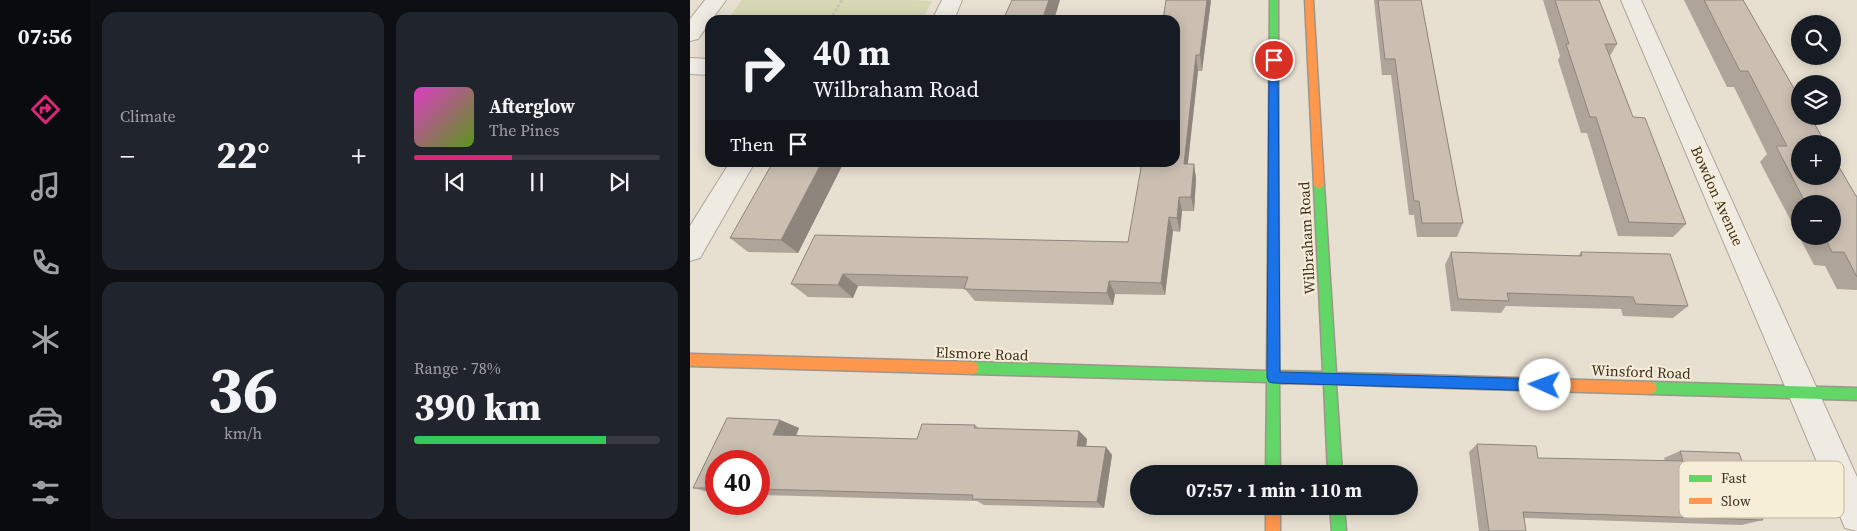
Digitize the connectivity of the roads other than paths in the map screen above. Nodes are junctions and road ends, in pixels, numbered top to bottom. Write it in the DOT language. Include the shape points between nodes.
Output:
graph roads {
  1 [pos="716,0"];
  2 [pos="952,0"];
  3 [pos="1274,0"];
  4 [pos="1309,0"];
  5 [pos="1631,0"];
  6 [pos="944,15"];
  7 [pos="690,34"];
  8 [pos="690,66"];
  9 [pos="705,67"];
  10 [pos="740,167"];
  11 [pos="690,250"];
  12 [pos="690,360"];
  13 [pos="1273,378"];
  14 [pos="1329,378"];
  15 [pos="1803,392"];
  16 [pos="1857,394"];
  17 [pos="1833,461"];
  18 [pos="1273,465"];
  19 [pos="1334,465"];
  20 [pos="1844,486"];
  21 [pos="1273,515"];
  22 [pos="1338,515"];
  23 [pos="1857,516"];
  24 [pos="1273,531"];
  25 [pos="1339,531"];
  1 -- 7 [label="street"];
  2 -- 6 [label="street"];
  3 -- 13 [label="main road, Wilbraham Road"];
  4 -- 14 [label="main road, Wilbraham Road"];
  5 -- 15 [label="street, Bowdon Avenue"];
  8 -- 9 [label="street"];
  10 -- 11 [label="street"];
  12 -- 13 [label="main road, Elsmore Road"];
  13 -- 14 [label="main road, Winsford Road"];
  13 -- 18 [label="main road, Wilbraham Road"];
  14 -- 15 [label="main road, Winsford Road"];
  14 -- 19 [label="main road, Wilbraham Road"];
  15 -- 16 [label="main road, Winsford Road"];
  15 -- 17 [label="street, Bowdon Avenue"];
  20 -- 23 [label="street, Bowdon Avenue"];
  21 -- 24 [label="main road"];
  22 -- 25 [label="main road"];
}
